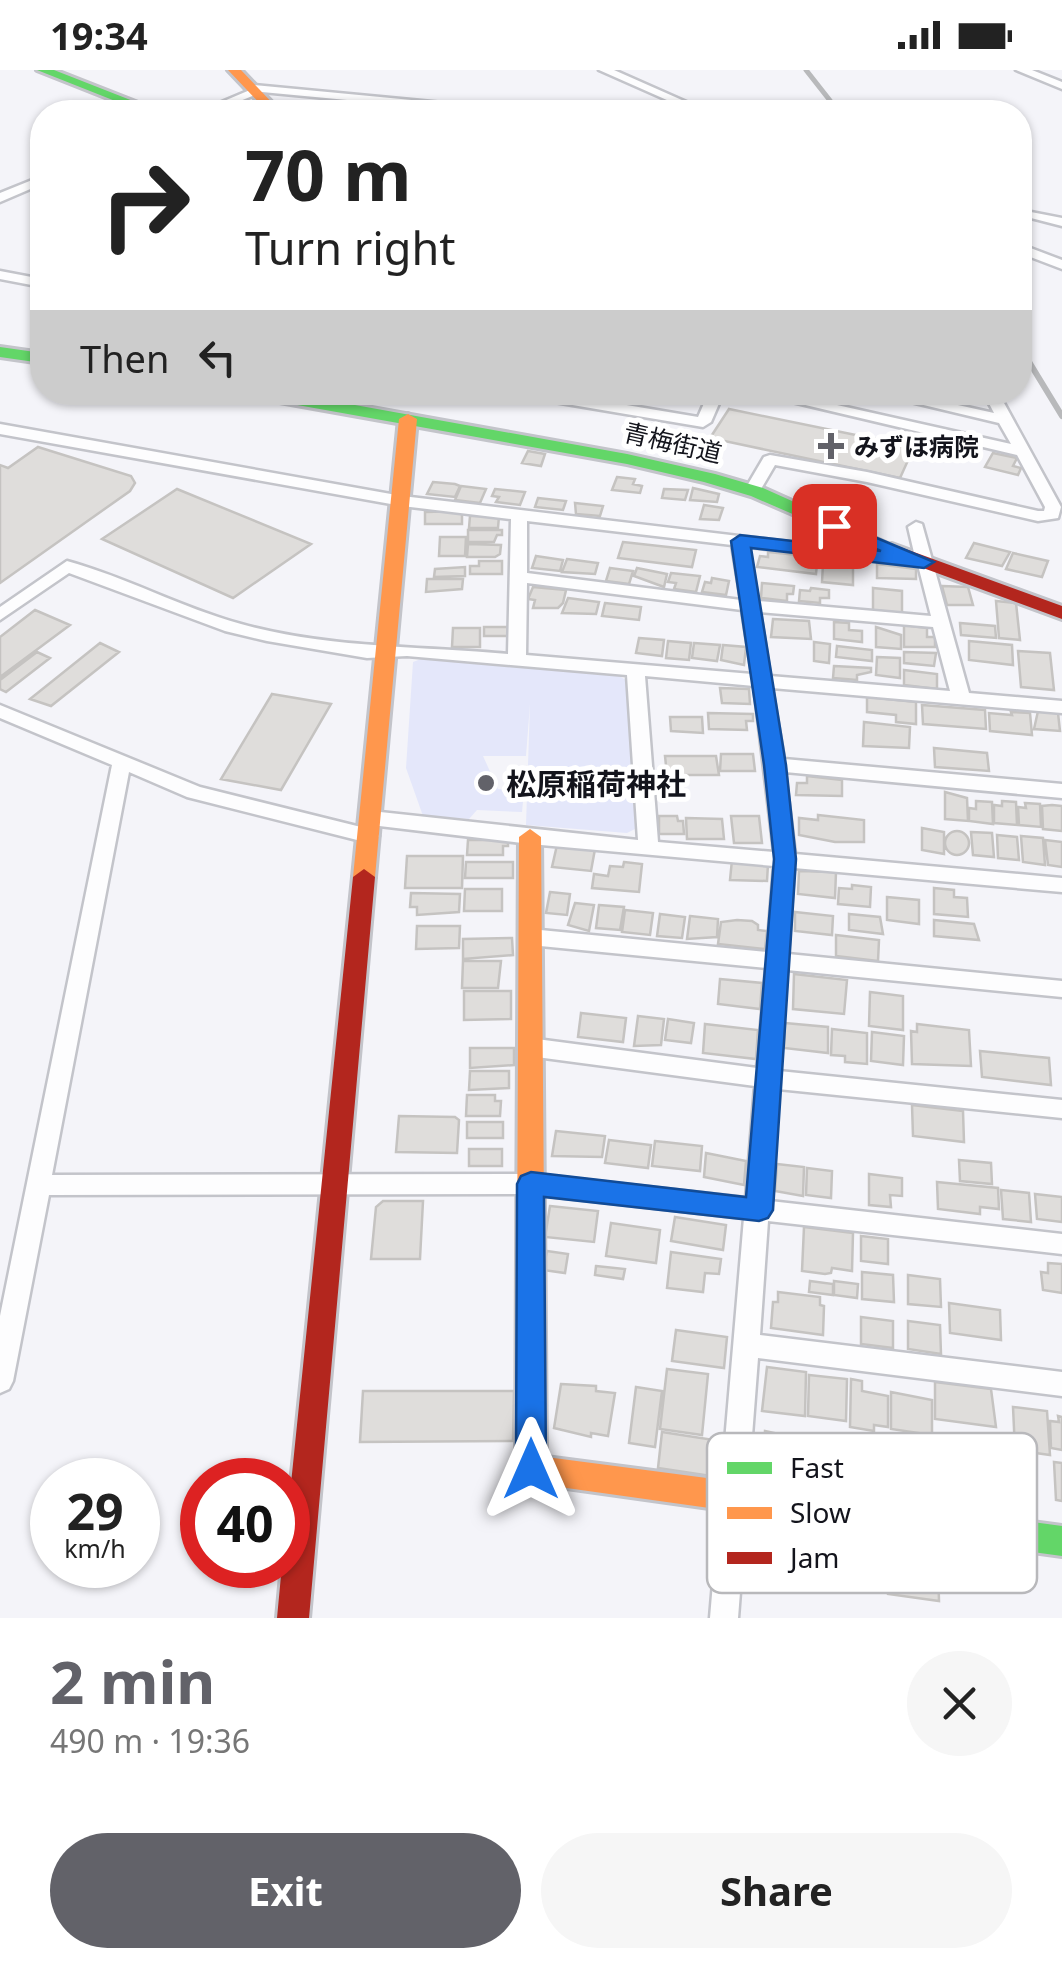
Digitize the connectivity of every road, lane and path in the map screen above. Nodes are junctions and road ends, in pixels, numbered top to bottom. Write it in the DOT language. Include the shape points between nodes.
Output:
graph roads {
  1 [pos="42,70"];
  2 [pos="234,70"];
  3 [pos="605,70"];
  4 [pos="1022,70"];
  5 [pos="1062,86"];
  6 [pos="256,89"];
  7 [pos="122,100"];
  8 [pos="231,100"];
  9 [pos="265,100"];
  10 [pos="400,100"];
  11 [pos="676,100"];
  12 [pos="30,185"];
  13 [pos="0,198"];
  14 [pos="1036,215"];
  15 [pos="1062,222"];
  16 [pos="1032,253"];
  17 [pos="1062,266"];
  18 [pos="0,276"];
  19 [pos="30,281"];
  20 [pos="0,352"];
  21 [pos="30,356"];
  22 [pos="337,405"];
  23 [pos="409,405"];
  24 [pos="599,405"];
  25 [pos="712,405"];
  26 [pos="814,405"];
  27 [pos="859,405"];
  28 [pos="936,405"];
  29 [pos="997,405"];
  30 [pos="854,414"];
  31 [pos="408,419"];
  32 [pos="1006,420"];
  33 [pos="0,430"];
  34 [pos="1025,452"];
  35 [pos="752,491"];
  36 [pos="402,501"];
  37 [pos="519,515"];
  38 [pos="916,527"];
  39 [pos="740,541"];
  40 [pos="924,562"];
  41 [pos="519,577"];
  42 [pos="750,606"];
  43 [pos="1062,613"];
  44 [pos="0,616"];
  45 [pos="942,622"];
  46 [pos="386,652"];
  47 [pos="517,662"];
  48 [pos="636,670"];
  49 [pos="761,682"];
  50 [pos="961,699"];
  51 [pos="1062,707"];
  52 [pos="0,711"];
  53 [pos="122,760"];
  54 [pos="775,765"];
  55 [pos="1062,792"];
  56 [pos="370,827"];
  57 [pos="530,836"];
  58 [pos="648,846"];
  59 [pos="785,859"];
  60 [pos="1062,885"];
  61 [pos="530,937"];
  62 [pos="778,960"];
  63 [pos="1062,990"];
  64 [pos="529,1047"];
  65 [pos="768,1078"];
  66 [pos="1062,1110"];
  67 [pos="335,1184"];
  68 [pos="531,1184"];
  69 [pos="40,1185"];
  70 [pos="759,1210"];
  71 [pos="1062,1244"];
  72 [pos="747,1345"];
  73 [pos="0,1381"];
  74 [pos="1062,1384"];
  75 [pos="740,1433"];
  76 [pos="707,1496"];
  77 [pos="1037,1539"];
  78 [pos="1062,1542"];
  79 [pos="726,1593"];
  80 [pos="293,1618"];
  81 [pos="724,1618"];
  1 -- 7 [label="street"];
  2 -- 6 [label="street"];
  3 -- 11 [label="street"];
  4 -- 5 [label="street"];
  6 -- 8 [label="street"];
  6 -- 9 [label="street"];
  6 -- 10 [label="street"];
  12 -- 13 [label="street"];
  14 -- 15 [label="street"];
  16 -- 17 [label="street"];
  18 -- 19 [label="street"];
  20 -- 21 [label="street"];
  22 -- 31 [label="street, 青梅街道"];
  23 -- 31 [label="street"];
  24 -- 25 [label="street" via="703,422"];
  26 -- 30 [label="street"];
  27 -- 30 [label="street"];
  28 -- 32 [label="street"];
  29 -- 32 [label="street"];
  30 -- 34 [label="street"];
  31 -- 35 [label="street, 青梅街道" via="627,458"];
  31 -- 36 [label="street"];
  32 -- 34 [label="street"];
  33 -- 36 [label="street"];
  34 -- 35 [label="street" via="1052,515 770,460"];
  35 -- 40 [label="street, 青梅街道"];
  36 -- 37 [label="street"];
  36 -- 46 [label="street"];
  37 -- 39 [label="street"];
  37 -- 41 [label="street"];
  38 -- 40 [label="street"];
  39 -- 40 [label="street"];
  39 -- 42 [label="street"];
  40 -- 43 [label="street, 青梅街道"];
  40 -- 45 [label="street"];
  41 -- 42 [label="street"];
  41 -- 47 [label="street"];
  42 -- 45 [label="street"];
  42 -- 49 [label="street"];
  44 -- 46 [label="street" via="67,566 231,628"];
  45 -- 50 [label="street"];
  46 -- 47 [label="street"];
  46 -- 56 [label="street"];
  47 -- 48 [label="street"];
  48 -- 49 [label="street"];
  48 -- 58 [label="street"];
  49 -- 50 [label="street"];
  49 -- 54 [label="street"];
  50 -- 51 [label="street"];
  52 -- 53 [label="street"];
  53 -- 56 [label="street" via="194,792"];
  53 -- 69 [label="street"];
  54 -- 55 [label="street"];
  54 -- 59 [label="street"];
  56 -- 57 [label="street"];
  56 -- 67 [label="street"];
  57 -- 58 [label="street"];
  57 -- 61 [label="street"];
  58 -- 59 [label="street"];
  59 -- 60 [label="street"];
  59 -- 62 [label="street"];
  61 -- 62 [label="street"];
  61 -- 64 [label="street"];
  62 -- 63 [label="street"];
  62 -- 65 [label="street"];
  64 -- 65 [label="street"];
  64 -- 68 [label="street"];
  65 -- 66 [label="street"];
  65 -- 70 [label="street"];
  67 -- 68 [label="street"];
  67 -- 69 [label="street"];
  67 -- 80 [label="street"];
  68 -- 70 [label="street"];
  68 -- 76 [label="street" via="531,1469"];
  69 -- 73 [label="street"];
  70 -- 71 [label="street"];
  70 -- 72 [label="street"];
  72 -- 74 [label="street"];
  72 -- 75 [label="street"];
  77 -- 78 [label="street"];
  79 -- 81 [label="street"];
}
